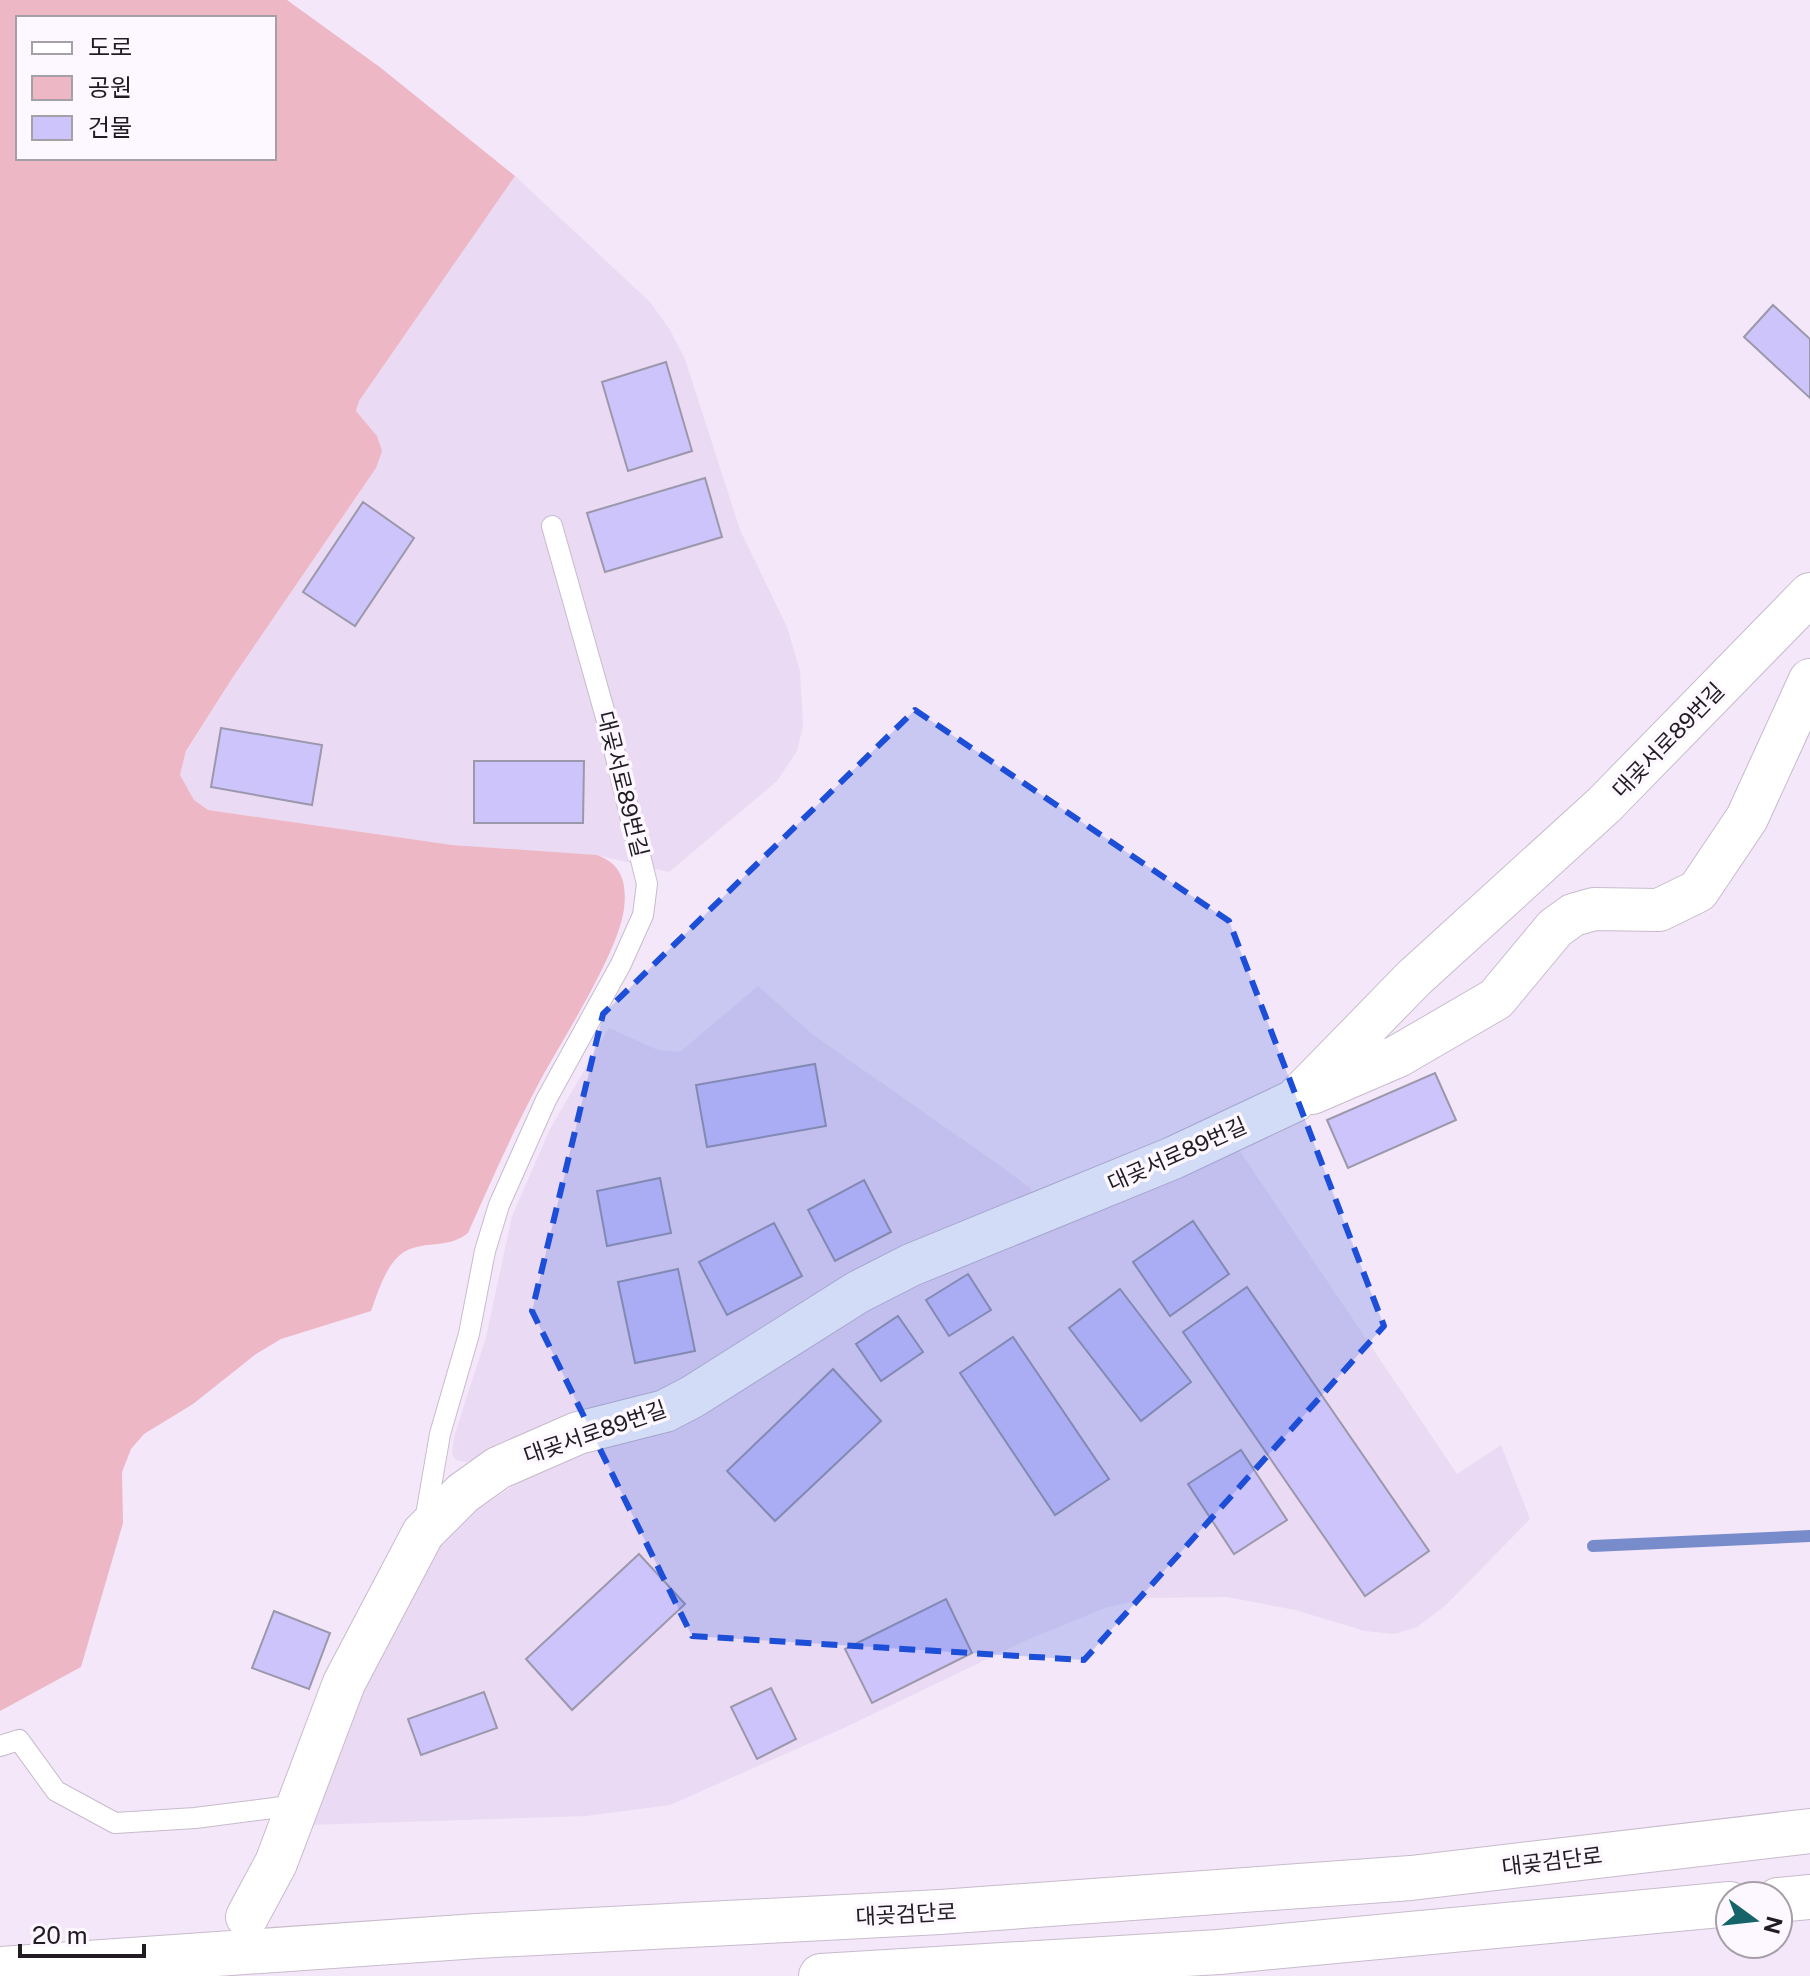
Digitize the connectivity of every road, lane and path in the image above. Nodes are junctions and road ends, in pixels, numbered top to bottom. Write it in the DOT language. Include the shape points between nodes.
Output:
graph roads {
  1 [pos="552,526"];
  2 [pos="1810,594"];
  3 [pos="1810,680"];
  4 [pos="1294,1101"];
  5 [pos="423,1533"];
  6 [pos="0,1746"];
  7 [pos="297,1805"];
  8 [pos="1810,1831"];
  9 [pos="1714,1906"];
  10 [pos="247,1917"];
  11 [pos="0,1969"];
  12 [pos="821,1976"];
  1 -- 5 [label="lane, 대곶서로89번길" via="647,884 643,915 621,964 546,1100 499,1205 440,1434"];
  2 -- 4 [label="street, 대곶서로89번길" via="1604,805 1414,978"];
  3 -- 4 [label="street" via="1747,818 1698,891 1659,910 1594,909 1573,915 1555,928 1496,999 1398,1056"];
  4 -- 5 [label="street, 대곶서로89번길" via="1173,1158 911,1265 665,1411 578,1433 498,1468 463,1493"];
  5 -- 7 [label="street, 대곶서로89번길" via="344,1683"];
  6 -- 7 [label="lane" via="19,1740 56,1791 115,1823"];
  7 -- 10 [label="street, 대곶서로89번길" via="276,1863"];
  8 -- 11 [label="main road, 대곶검단로" via="1380,1880"];
  9 -- 12 [label="main road" via="1219,1952"];
}
